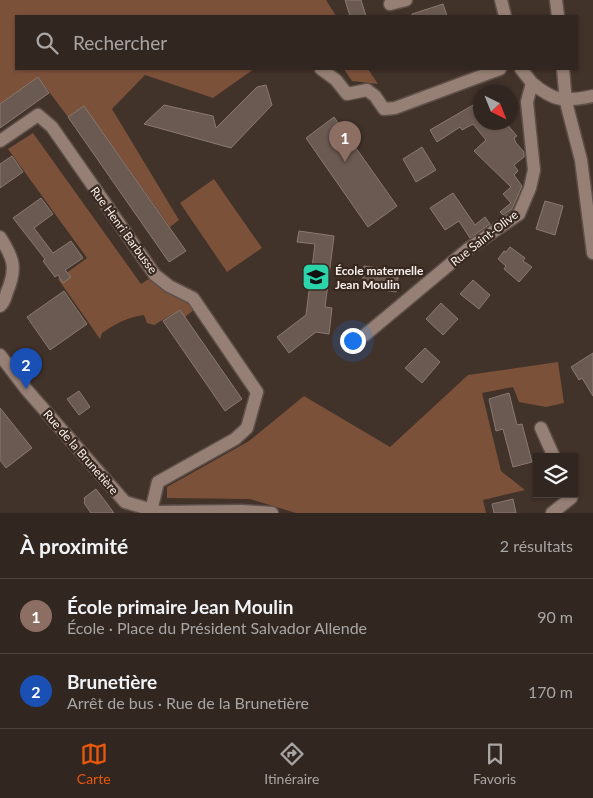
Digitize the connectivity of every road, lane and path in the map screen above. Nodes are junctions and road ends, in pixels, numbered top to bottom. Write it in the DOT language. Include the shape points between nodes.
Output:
graph roads {
  1 [pos="406,0"];
  2 [pos="501,0"];
  3 [pos="556,0"];
  4 [pos="390,4"];
  5 [pos="505,15"];
  6 [pos="558,15"];
  7 [pos="322,70"];
  8 [pos="497,70"];
  9 [pos="522,70"];
  10 [pos="563,70"];
  11 [pos="532,83"];
  12 [pos="593,96"];
  13 [pos="566,102"];
  14 [pos="0,141"];
  15 [pos="589,194"];
  16 [pos="0,237"];
  17 [pos="593,253"];
  18 [pos="0,306"];
  19 [pos="366,335"];
  20 [pos="0,355"];
  21 [pos="541,428"];
  22 [pos="552,453"];
  23 [pos="571,498"];
  24 [pos="124,507"];
  25 [pos="150,511"];
  26 [pos="272,513"];
  27 [pos="552,513"];
  1 -- 4 [label="street"];
  2 -- 5 [label="street"];
  3 -- 6 [label="street"];
  7 -- 8 [label="street" via="347,94 366,90 384,109 395,108"];
  9 -- 11 [label="street"];
  10 -- 13 [label="street"];
  11 -- 13 [label="street" via="546,95"];
  11 -- 19 [label="street, Rue Saint-Olive" via="527,102 534,170 519,214 455,260"];
  12 -- 13 [label="street"];
  13 -- 15 [label="street"];
  14 -- 25 [label="street, Rue Henri Barbusse" via="38,115 52,127 155,275 193,298 257,392 247,428 235,439 158,482"];
  15 -- 17 [label="street"];
  16 -- 18 [label="street" via="14,260 13,280"];
  20 -- 24 [label="street, Rue de la Brunetière"];
  21 -- 22 [label="street"];
  23 -- 27 [label="street"];
  24 -- 25 [label="street, Rue de la Brunetière"];
  25 -- 26 [label="street, Rue de la Brunetière"];
}
